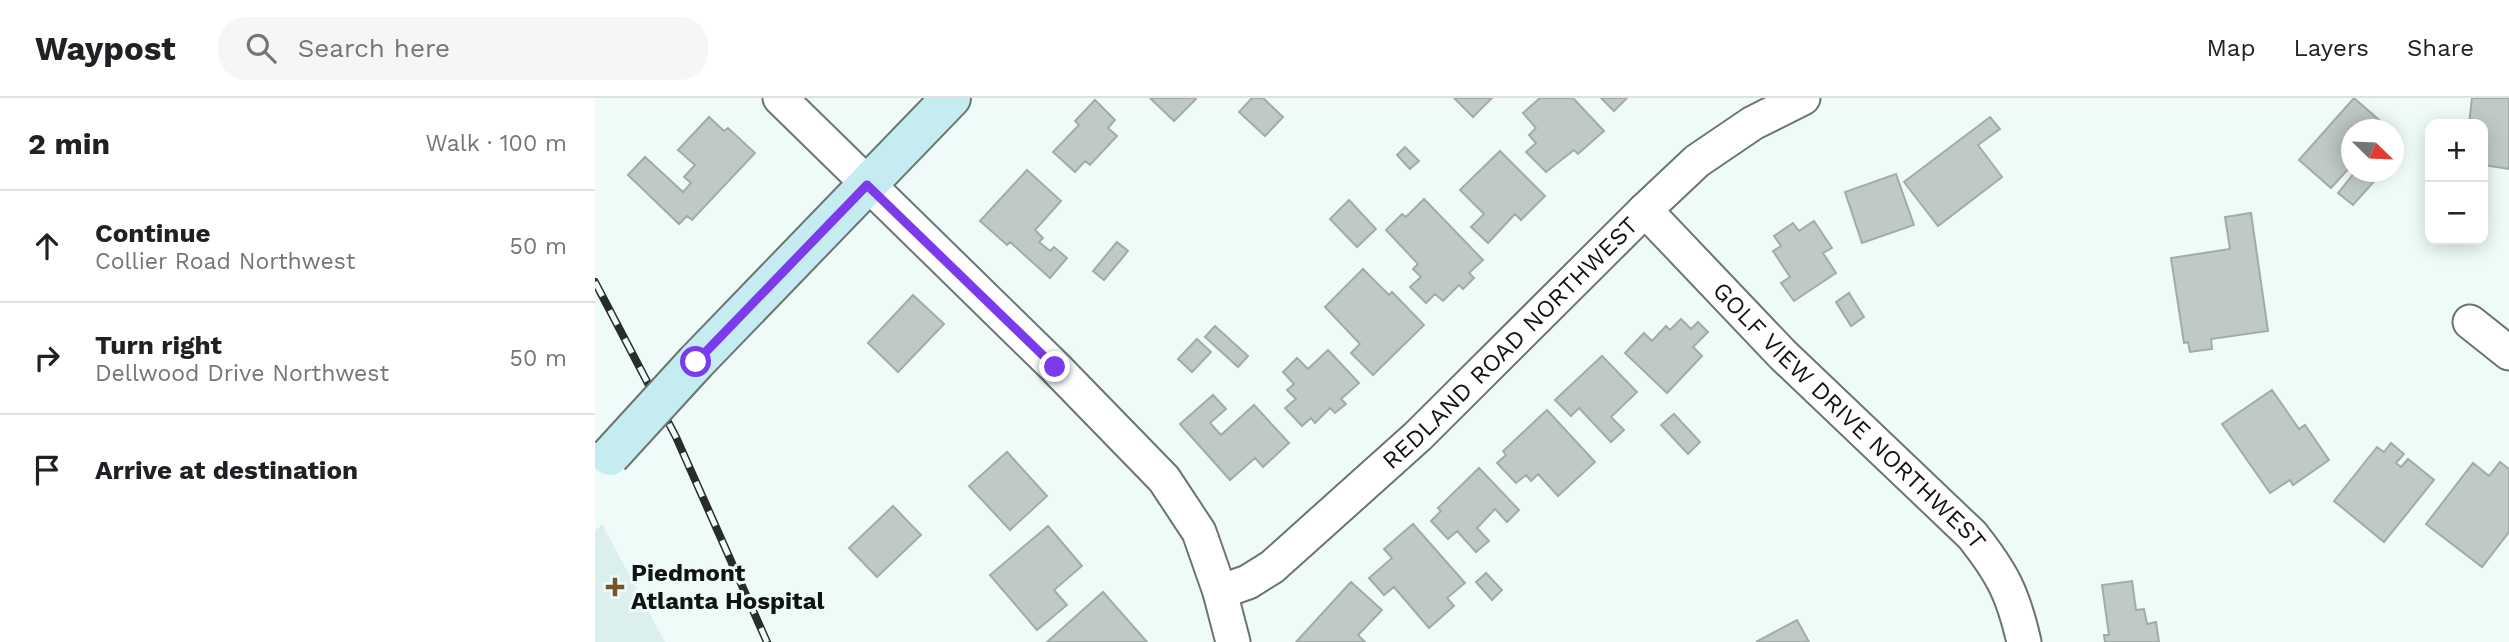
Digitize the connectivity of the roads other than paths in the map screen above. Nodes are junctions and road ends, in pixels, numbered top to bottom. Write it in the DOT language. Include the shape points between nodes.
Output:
graph roads {
  1 [pos="780,98"];
  2 [pos="951,98"];
  3 [pos="1803,98"];
  4 [pos="867,185"];
  5 [pos="1645,210"];
  6 [pos="2470,322"];
  7 [pos="2509,353"];
  8 [pos="603,464"];
  9 [pos="1220,592"];
  10 [pos="1233,642"];
  11 [pos="2024,642"];
  1 -- 4 [label="street"];
  2 -- 4 [label="street"];
  3 -- 5 [label="street, REDLAND ROAD NORTHWEST" via="1753,123 1697,161"];
  4 -- 8 [label="street, bridge"];
  4 -- 9 [label="street" via="1164,479 1199,532"];
  5 -- 9 [label="street, REDLAND ROAD NORTHWEST" via="1418,436 1272,567"];
  5 -- 11 [label="street, GOLF VIEW DRIVE NORTHWEST" via="1783,355 1972,535 1996,565 2015,602"];
  6 -- 7 [label="street"];
  9 -- 10 [label="street"];
}
